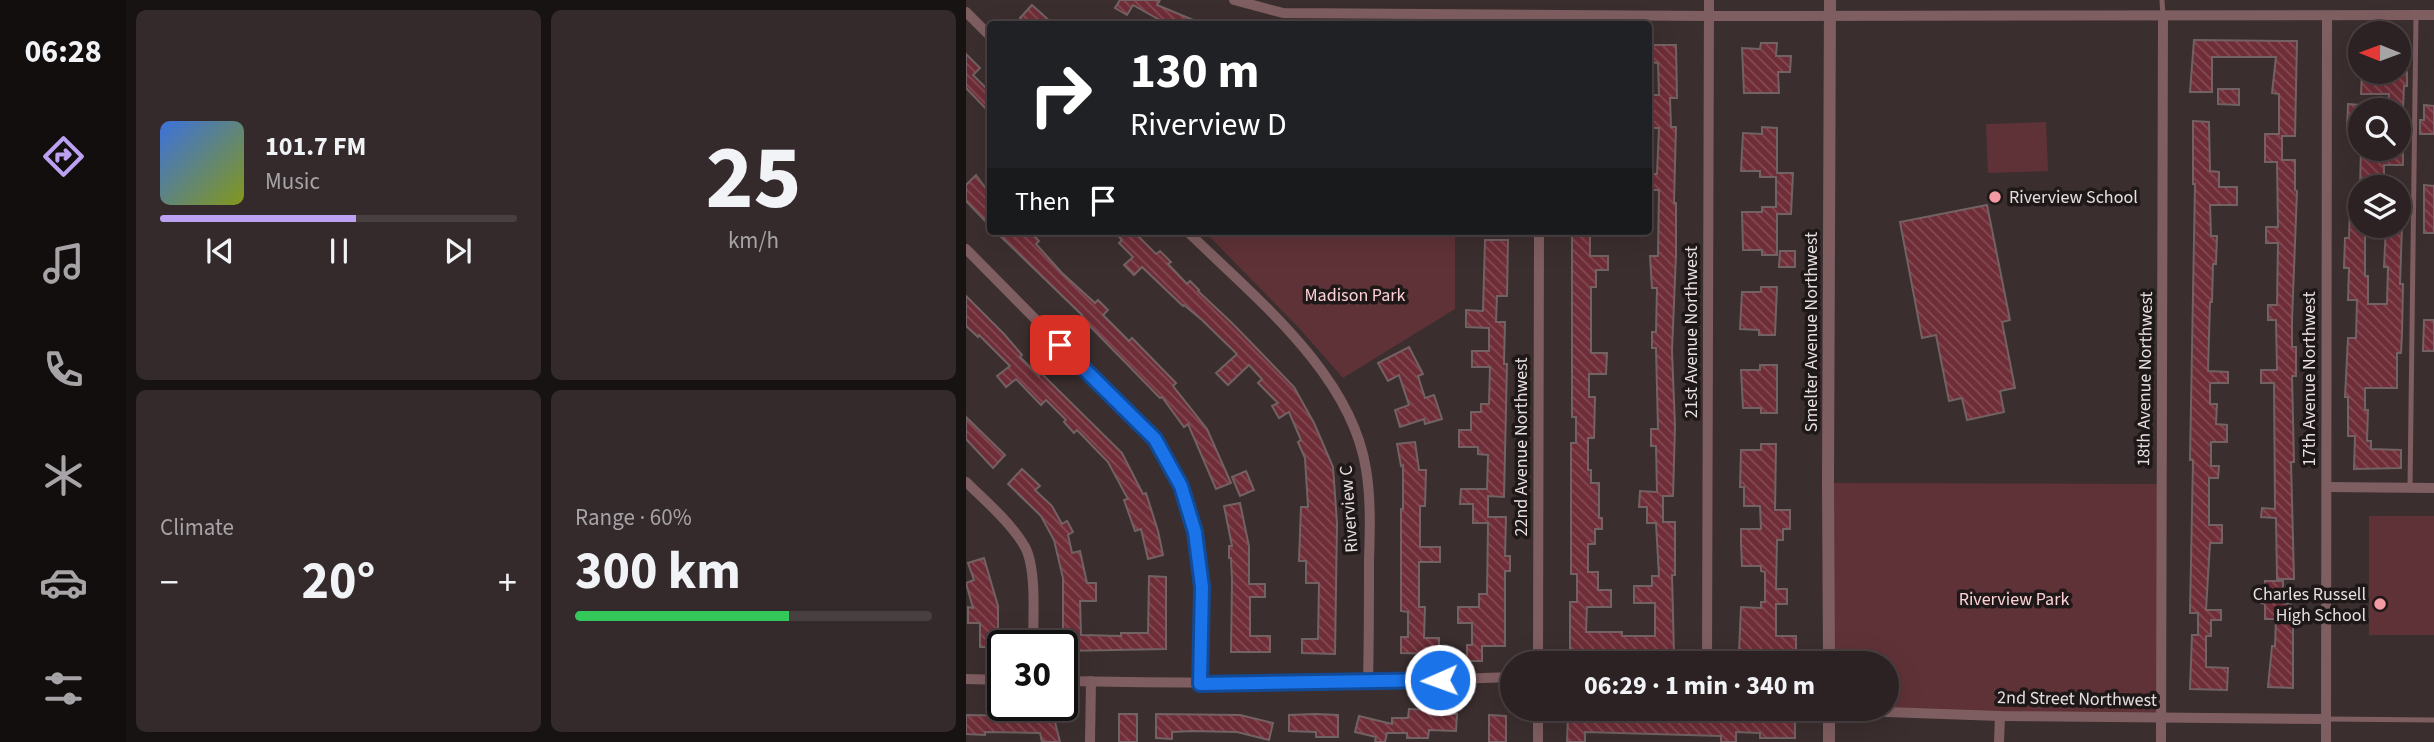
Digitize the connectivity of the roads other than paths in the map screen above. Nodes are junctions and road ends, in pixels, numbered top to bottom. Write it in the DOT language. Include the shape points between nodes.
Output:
graph roads {
  1 [pos="1234,0"];
  2 [pos="1709,0"];
  3 [pos="1830,0"];
  4 [pos="2162,0"];
  5 [pos="966,12"];
  6 [pos="1829,15"];
  7 [pos="2434,15"];
  8 [pos="1709,16"];
  9 [pos="2162,16"];
  10 [pos="2327,16"];
  11 [pos="2416,16"];
  12 [pos="1540,19"];
  13 [pos="987,33"];
  14 [pos="1191,235"];
  15 [pos="1539,235"];
  16 [pos="966,250"];
  17 [pos="966,482"];
  18 [pos="2327,487"];
  19 [pos="2410,488"];
  20 [pos="2434,488"];
  21 [pos="1033,630"];
  22 [pos="1538,651"];
  23 [pos="1707,651"];
  24 [pos="1829,651"];
  25 [pos="1500,677"];
  26 [pos="966,679"];
  27 [pos="987,680"];
  28 [pos="1078,681"];
  29 [pos="1091,681"];
  30 [pos="1368,682"];
  31 [pos="1200,684"];
  32 [pos="1899,712"];
  33 [pos="2000,716"];
  34 [pos="2161,718"];
  35 [pos="2325,719"];
  36 [pos="2434,720"];
  37 [pos="1538,721"];
  38 [pos="1829,721"];
  39 [pos="1090,742"];
  40 [pos="1538,742"];
  41 [pos="1829,742"];
  42 [pos="1999,742"];
  43 [pos="2161,742"];
  44 [pos="2326,742"];
  1 -- 12 [label="street" via="1283,13"];
  2 -- 8 [label="street, 21st Avenue Northwest"];
  3 -- 6 [label="street, Smelter Avenue Northwest"];
  4 -- 9 [label="lane"];
  5 -- 13 [label="street"];
  6 -- 8 [label="street"];
  6 -- 9 [label="street"];
  6 -- 24 [label="street, Smelter Avenue Northwest"];
  7 -- 11 [label="street"];
  8 -- 12 [label="street"];
  8 -- 23 [label="street, 21st Avenue Northwest"];
  9 -- 10 [label="street"];
  9 -- 34 [label="street, 18th Avenue Northwest"];
  10 -- 11 [label="street"];
  10 -- 18 [label="street, 17th Avenue Northwest"];
  11 -- 19 [label="lane"];
  14 -- 30 [label="street, Riverview C" via="1321,367 1353,425 1366,468 1370,511"];
  15 -- 22 [label="street, 22nd Avenue Northwest"];
  16 -- 31 [label="street" via="1155,439 1181,486 1195,532 1202,587"];
  17 -- 21 [label="street" via="1026,548 1034,588"];
  18 -- 19 [label="street"];
  18 -- 35 [label="street, 17th Avenue Northwest"];
  19 -- 20 [label="street"];
  25 -- 30 [label="street"];
  26 -- 27 [label="street"];
  28 -- 29 [label="street"];
  29 -- 31 [label="street"];
  29 -- 39 [label="street"];
  30 -- 31 [label="street"];
  32 -- 33 [label="street, 2nd Street Northwest"];
  33 -- 34 [label="street, 2nd Street Northwest"];
  33 -- 42 [label="street"];
  34 -- 35 [label="street, 2nd Street Northwest"];
  34 -- 43 [label="street, 18th Avenue Northwest"];
  35 -- 36 [label="lane"];
  35 -- 44 [label="street, 17th Avenue Northwest"];
  37 -- 40 [label="street"];
  38 -- 41 [label="street"];
}
